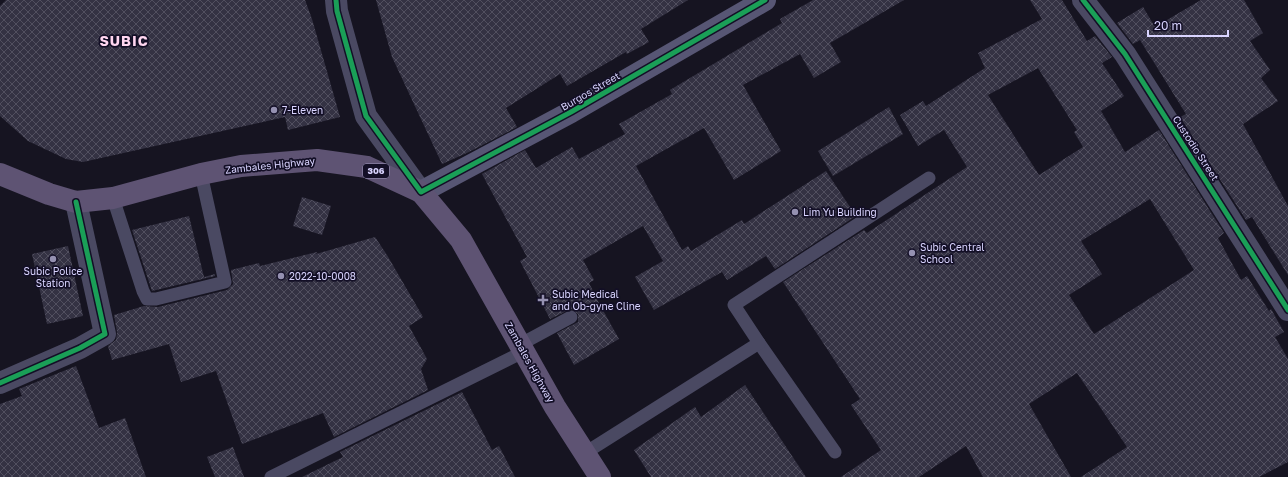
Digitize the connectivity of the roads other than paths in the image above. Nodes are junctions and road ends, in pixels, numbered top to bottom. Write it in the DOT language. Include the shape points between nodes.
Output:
graph roads {
  1 [pos="336,0"];
  2 [pos="764,0"];
  3 [pos="1083,0"];
  4 [pos="0,174"];
  5 [pos="201,174"];
  6 [pos="929,178"];
  7 [pos="421,192"];
  8 [pos="112,198"];
  9 [pos="76,202"];
  10 [pos="1288,310"];
  11 [pos="571,317"];
  12 [pos="759,343"];
  13 [pos="523,348"];
  14 [pos="0,383"];
  15 [pos="835,452"];
  16 [pos="585,453"];
  17 [pos="271,477"];
  18 [pos="600,477"];
  1 -- 7 [label="street" via="366,116"];
  2 -- 7 [label="street, Burgos Street" via="571,112"];
  3 -- 10 [label="street, Custodio Street" via="1124,54"];
  4 -- 9 [label="main road, Zambales Highway / 306"];
  5 -- 7 [label="main road, Zambales Highway / 306" via="241,166 317,160 367,167"];
  5 -- 8 [label="main road, Zambales Highway / 306"];
  5 -- 8 [label="lane" via="225,282 147,300"];
  6 -- 12 [label="lane" via="734,305"];
  7 -- 13 [label="main road, Zambales Highway / 306" via="461,240"];
  8 -- 9 [label="main road, Zambales Highway / 306"];
  9 -- 14 [label="street" via="105,334 80,348"];
  11 -- 13 [label="lane"];
  12 -- 15 [label="lane"];
  12 -- 16 [label="lane"];
  13 -- 16 [label="main road, Zambales Highway / 306"];
  13 -- 17 [label="lane"];
  16 -- 18 [label="main road, Zambales Highway / 306"];
}
